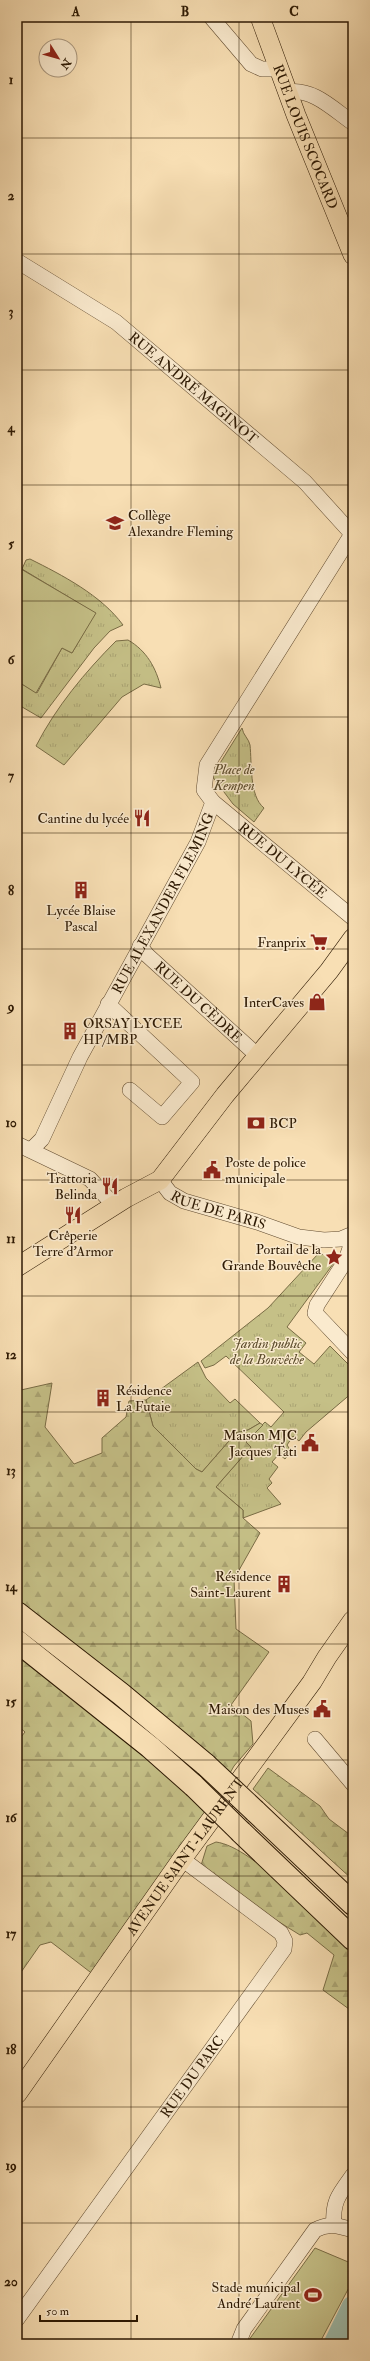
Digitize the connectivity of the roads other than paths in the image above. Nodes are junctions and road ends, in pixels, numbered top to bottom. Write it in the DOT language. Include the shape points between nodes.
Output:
graph roads {
  1 [pos="211,17"];
  2 [pos="260,17"];
  3 [pos="279,69"];
  4 [pos="288,92"];
  5 [pos="353,122"];
  6 [pos="353,255"];
  7 [pos="17,261"];
  8 [pos="353,535"];
  9 [pos="213,802"];
  10 [pos="353,918"];
  11 [pos="353,938"];
  12 [pos="140,946"];
  13 [pos="346,957"];
  14 [pos="108,1004"];
  15 [pos="258,1056"];
  16 [pos="130,1090"];
  17 [pos="24,1147"];
  18 [pos="160,1180"];
  19 [pos="110,1201"];
  20 [pos="353,1234"];
  21 [pos="353,1239"];
  22 [pos="17,1267"];
  23 [pos="353,1353"];
  24 [pos="17,1612"];
  25 [pos="353,1620"];
  26 [pos="17,1641"];
  27 [pos="315,1739"];
  28 [pos="353,1784"];
  29 [pos="182,1859"];
  30 [pos="353,1904"];
  31 [pos="353,1939"];
  32 [pos="17,2094"];
  33 [pos="353,2176"];
  34 [pos="334,2224"];
  35 [pos="353,2230"];
  36 [pos="17,2319"];
  37 [pos="238,2344"];
  1 -- 3 [label="street" via="251,64 262,69"];
  2 -- 3 [label="main road, RUE LOUIS SCOCARD"];
  3 -- 4 [label="main road, RUE LOUIS SCOCARD"];
  4 -- 5 [label="street" via="303,91 315,96"];
  4 -- 6 [label="main road, RUE LOUIS SCOCARD"];
  7 -- 8 [label="street, RUE ANDRÉ MAGINOT" via="116,322 305,482"];
  8 -- 9 [label="street, RUE ALEXANDER FLEMING" via="207,765 204,790"];
  9 -- 10 [label="street, RUE DU LYCÉE"];
  9 -- 12 [label="street, RUE ALEXANDER FLEMING" via="198,842"];
  11 -- 13 [label="main road"];
  12 -- 14 [label="street, RUE ALEXANDER FLEMING"];
  12 -- 15 [label="street, RUE DU CÈDRE"];
  13 -- 15 [label="main road"];
  14 -- 16 [label="street" via="192,1082 162,1117"];
  14 -- 17 [label="street, RUE ALEXANDER FLEMING" via="42,1139"];
  15 -- 18 [label="main road"];
  17 -- 19 [label="street" via="90,1179"];
  18 -- 20 [label="street, RUE DE PARIS" via="170,1193 184,1201 299,1237 335,1239"];
  18 -- 22 [label="main road, RUE DE PARIS" via="126,1198"];
  21 -- 23 [label="street" via="346,1260 317,1305 316,1313"];
  24 -- 30 [label="highway, bridge" via="206,1765"];
  25 -- 29 [label="main road, AVENUE SAINT-LAURENT" via="312,1682"];
  26 -- 31 [label="highway, bridge" via="150,1747 194,1786"];
  27 -- 28 [label="street"];
  29 -- 32 [label="main road, AVENUE SAINT-LAURENT"];
  29 -- 36 [label="street, RUE DU PARC" via="281,1933 285,1940 284,1949"];
  33 -- 34 [label="street" via="333,2208"];
  34 -- 35 [label="street"];
  34 -- 37 [label="street" via="322,2226 308,2238 244,2329"];
}
